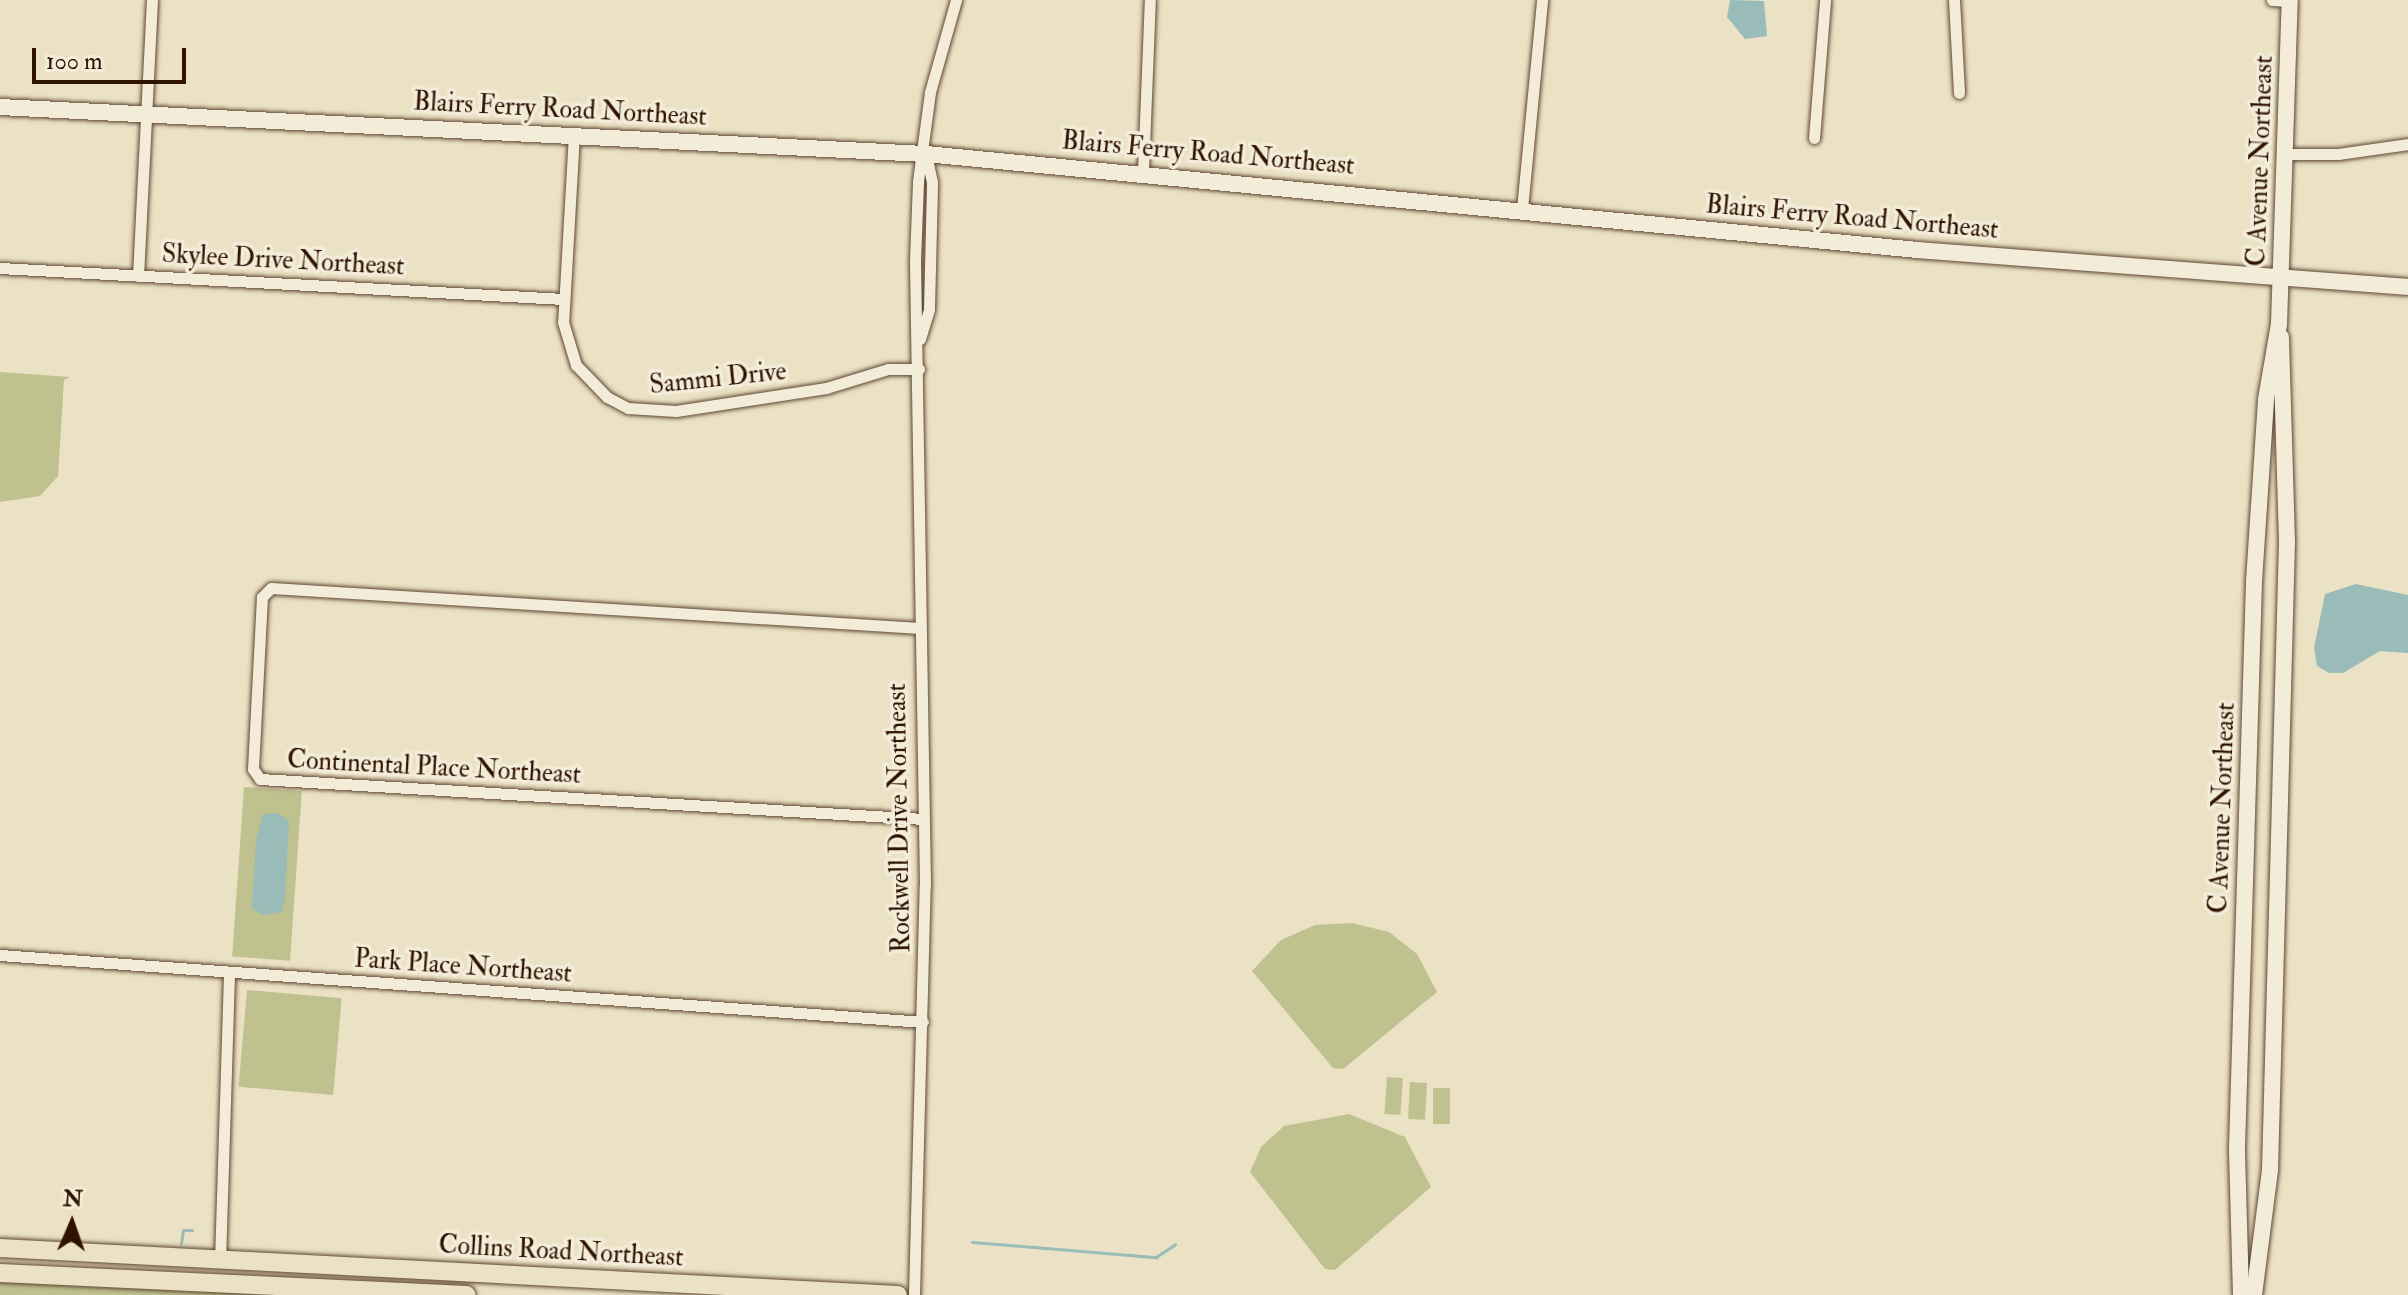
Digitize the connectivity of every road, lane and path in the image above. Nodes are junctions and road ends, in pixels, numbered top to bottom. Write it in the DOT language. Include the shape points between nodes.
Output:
graph roads {
  1 [pos="152,0"];
  2 [pos="956,0"];
  3 [pos="1150,0"];
  4 [pos="1542,0"];
  5 [pos="1825,0"];
  6 [pos="1954,0"];
  7 [pos="2272,0"];
  8 [pos="2290,0"];
  9 [pos="1959,93"];
  10 [pos="0,107"];
  11 [pos="146,114"];
  12 [pos="574,134"];
  13 [pos="1814,138"];
  14 [pos="2408,144"];
  15 [pos="926,154"];
  16 [pos="2286,154"];
  17 [pos="1143,171"];
  18 [pos="1522,209"];
  19 [pos="0,268"];
  20 [pos="2281,275"];
  21 [pos="138,276"];
  22 [pos="2408,287"];
  23 [pos="563,299"];
  24 [pos="2279,324"];
  25 [pos="919,369"];
  26 [pos="920,628"];
  27 [pos="923,819"];
  28 [pos="0,955"];
  29 [pos="229,972"];
  30 [pos="923,1022"];
  31 [pos="0,1248"];
  32 [pos="220,1261"];
  33 [pos="0,1273"];
  34 [pos="41,1274"];
  35 [pos="466,1295"];
  36 [pos="898,1295"];
  37 [pos="914,1295"];
  38 [pos="2241,1295"];
  39 [pos="2254,1295"];
  1 -- 11 [label="street"];
  2 -- 15 [label="street, Rockwell Drive Northeast" via="930,92"];
  3 -- 17 [label="street"];
  4 -- 18 [label="street"];
  5 -- 13 [label="street"];
  6 -- 9 [label="street"];
  7 -- 8 [label="street"];
  8 -- 16 [label="main road, C Avenue Northeast"];
  10 -- 11 [label="main road, Blairs Ferry Road Northeast"];
  11 -- 12 [label="main road, Blairs Ferry Road Northeast"];
  11 -- 21 [label="street"];
  12 -- 15 [label="main road, Blairs Ferry Road Northeast"];
  12 -- 23 [label="street, Sammi Drive"];
  14 -- 16 [label="street" via="2338,154"];
  15 -- 17 [label="main road, Blairs Ferry Road Northeast"];
  15 -- 25 [label="street, Rockwell Drive Northeast" via="932,182 929,309"];
  16 -- 20 [label="main road, C Avenue Northeast"];
  17 -- 18 [label="main road, Blairs Ferry Road Northeast"];
  18 -- 20 [label="main road, Blairs Ferry Road Northeast" via="1918,250"];
  19 -- 21 [label="street, Skylee Drive Northeast"];
  20 -- 22 [label="main road, Blairs Ferry Road Northeast"];
  20 -- 24 [label="main road, C Avenue Northeast"];
  21 -- 23 [label="street, Skylee Drive Northeast"];
  23 -- 25 [label="street, Sammi Drive" via="567,345 590,383 628,408 651,412 826,388 888,369"];
  24 -- 38 [label="main road, C Avenue Northeast" via="2266,399 2253,595 2237,1136"];
  24 -- 39 [label="main road, C Avenue Northeast" via="2287,437 2283,681 2270,1170"];
  25 -- 26 [label="street, Rockwell Drive Northeast"];
  26 -- 27 [label="street, Rockwell Drive Northeast"];
  26 -- 27 [label="street, Continental Place Northeast" via="271,588 262,597 253,769 260,779"];
  27 -- 30 [label="street, Rockwell Drive Northeast"];
  28 -- 29 [label="street, Park Place Northeast"];
  29 -- 30 [label="street, Park Place Northeast"];
  29 -- 32 [label="street"];
  30 -- 37 [label="street, Rockwell Drive Northeast"];
  31 -- 32 [label="highway, Collins Road Northeast"];
  32 -- 34 [label="highway, Collins Road Northeast" via="210,1272 79,1267"];
  32 -- 36 [label="highway, Collins Road Northeast"];
  33 -- 34 [label="highway, Collins Road Northeast"];
  34 -- 35 [label="highway, Collins Road Northeast"];
}
